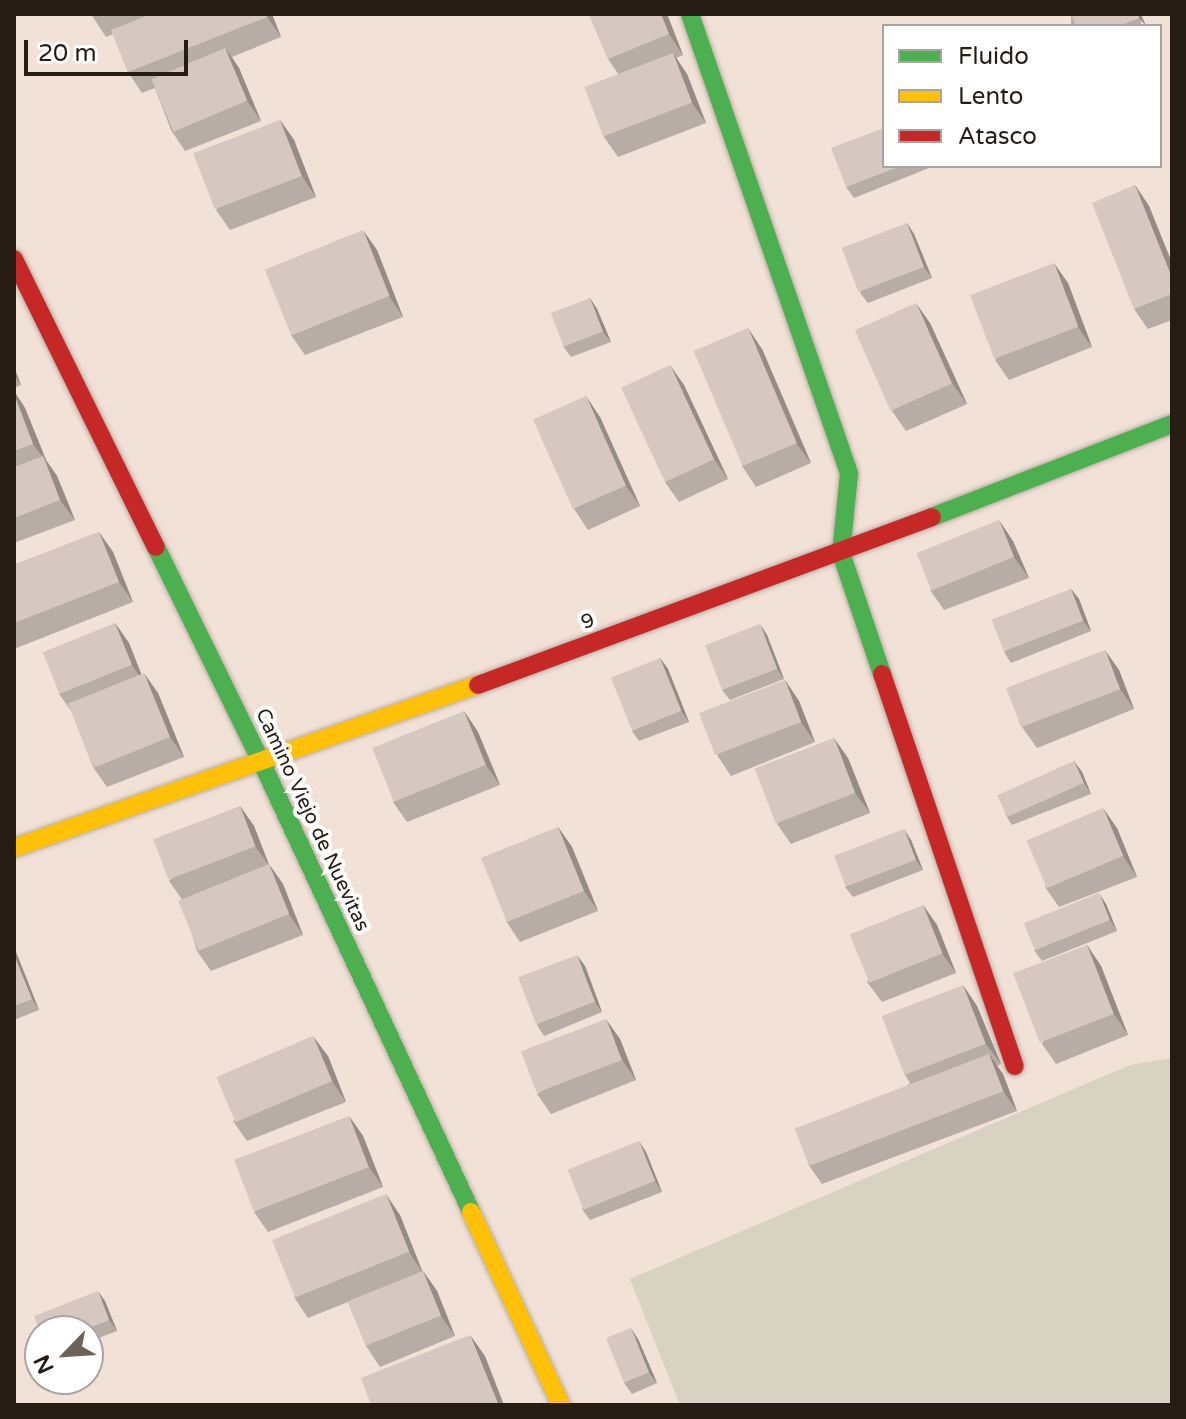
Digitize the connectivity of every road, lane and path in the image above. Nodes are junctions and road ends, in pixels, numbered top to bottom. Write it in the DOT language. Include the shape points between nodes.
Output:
graph roads {
  1 [pos="690,14"];
  2 [pos="14,259"];
  3 [pos="1172,424"];
  4 [pos="841,553"];
  5 [pos="262,763"];
  6 [pos="14,848"];
  7 [pos="1015,1066"];
  8 [pos="561,1405"];
  1 -- 4 [label="street" via="849,474"];
  2 -- 5 [label="street, Camino Viejo de Nuevitas"];
  3 -- 4 [label="street, 9"];
  4 -- 5 [label="street, 9"];
  4 -- 7 [label="street"];
  5 -- 6 [label="street, 9"];
  5 -- 8 [label="street, Camino Viejo de Nuevitas"];
}
